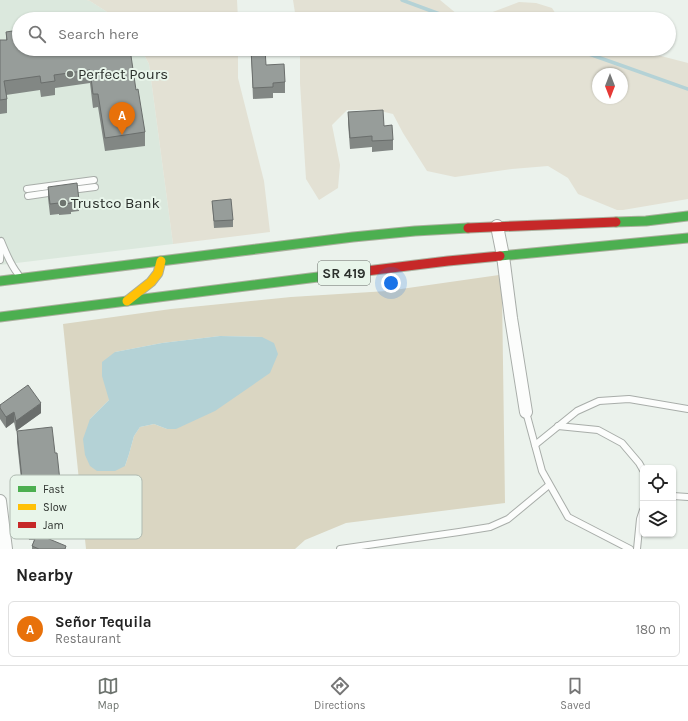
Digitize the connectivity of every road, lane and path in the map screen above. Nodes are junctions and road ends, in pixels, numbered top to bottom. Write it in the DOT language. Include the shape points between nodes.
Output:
graph roads {
  1 [pos="27,189"];
  2 [pos="65,191"];
  3 [pos="58,192"];
  4 [pos="28,196"];
  5 [pos="688,216"];
  6 [pos="497,226"];
  7 [pos="688,238"];
  8 [pos="503,256"];
  9 [pos="0,260"];
  10 [pos="161,261"];
  11 [pos="21,278"];
  12 [pos="0,281"];
  13 [pos="127,301"];
  14 [pos="0,317"];
  15 [pos="688,409"];
  16 [pos="526,412"];
  17 [pos="558,426"];
  18 [pos="535,446"];
  19 [pos="640,465"];
  20 [pos="549,485"];
  21 [pos="676,496"];
  22 [pos="688,498"];
  23 [pos="0,501"];
  24 [pos="640,519"];
  25 [pos="372,547"];
  26 [pos="6,549"];
  27 [pos="340,549"];
  28 [pos="630,549"];
  29 [pos="637,549"];
  1 -- 2 [label="lane" via="94,184"];
  3 -- 4 [label="lane"];
  5 -- 6 [label="main road, SR 419" via="646,221"];
  6 -- 8 [label="street"];
  6 -- 10 [label="main road, SR 419" via="353,237"];
  7 -- 8 [label="main road, SR 419"];
  8 -- 13 [label="main road, SR 419"];
  8 -- 16 [label="street"];
  9 -- 11 [label="lane" via="1,241 9,261"];
  10 -- 11 [label="main road, SR 419"];
  10 -- 13 [label="main road" via="158,273 151,282"];
  11 -- 12 [label="main road, SR 419"];
  13 -- 14 [label="main road, SR 419"];
  15 -- 17 [label="lane" via="629,399 599,402 577,411"];
  16 -- 18 [label="lane"];
  17 -- 18 [label="lane"];
  17 -- 19 [label="lane" via="598,430 622,443"];
  18 -- 20 [label="lane"];
  20 -- 25 [label="lane" via="508,519 490,527"];
  20 -- 28 [label="lane" via="568,517"];
  21 -- 22 [label="lane"];
  23 -- 26 [label="street"];
  24 -- 29 [label="lane"];
  25 -- 27 [label="lane"];
}
